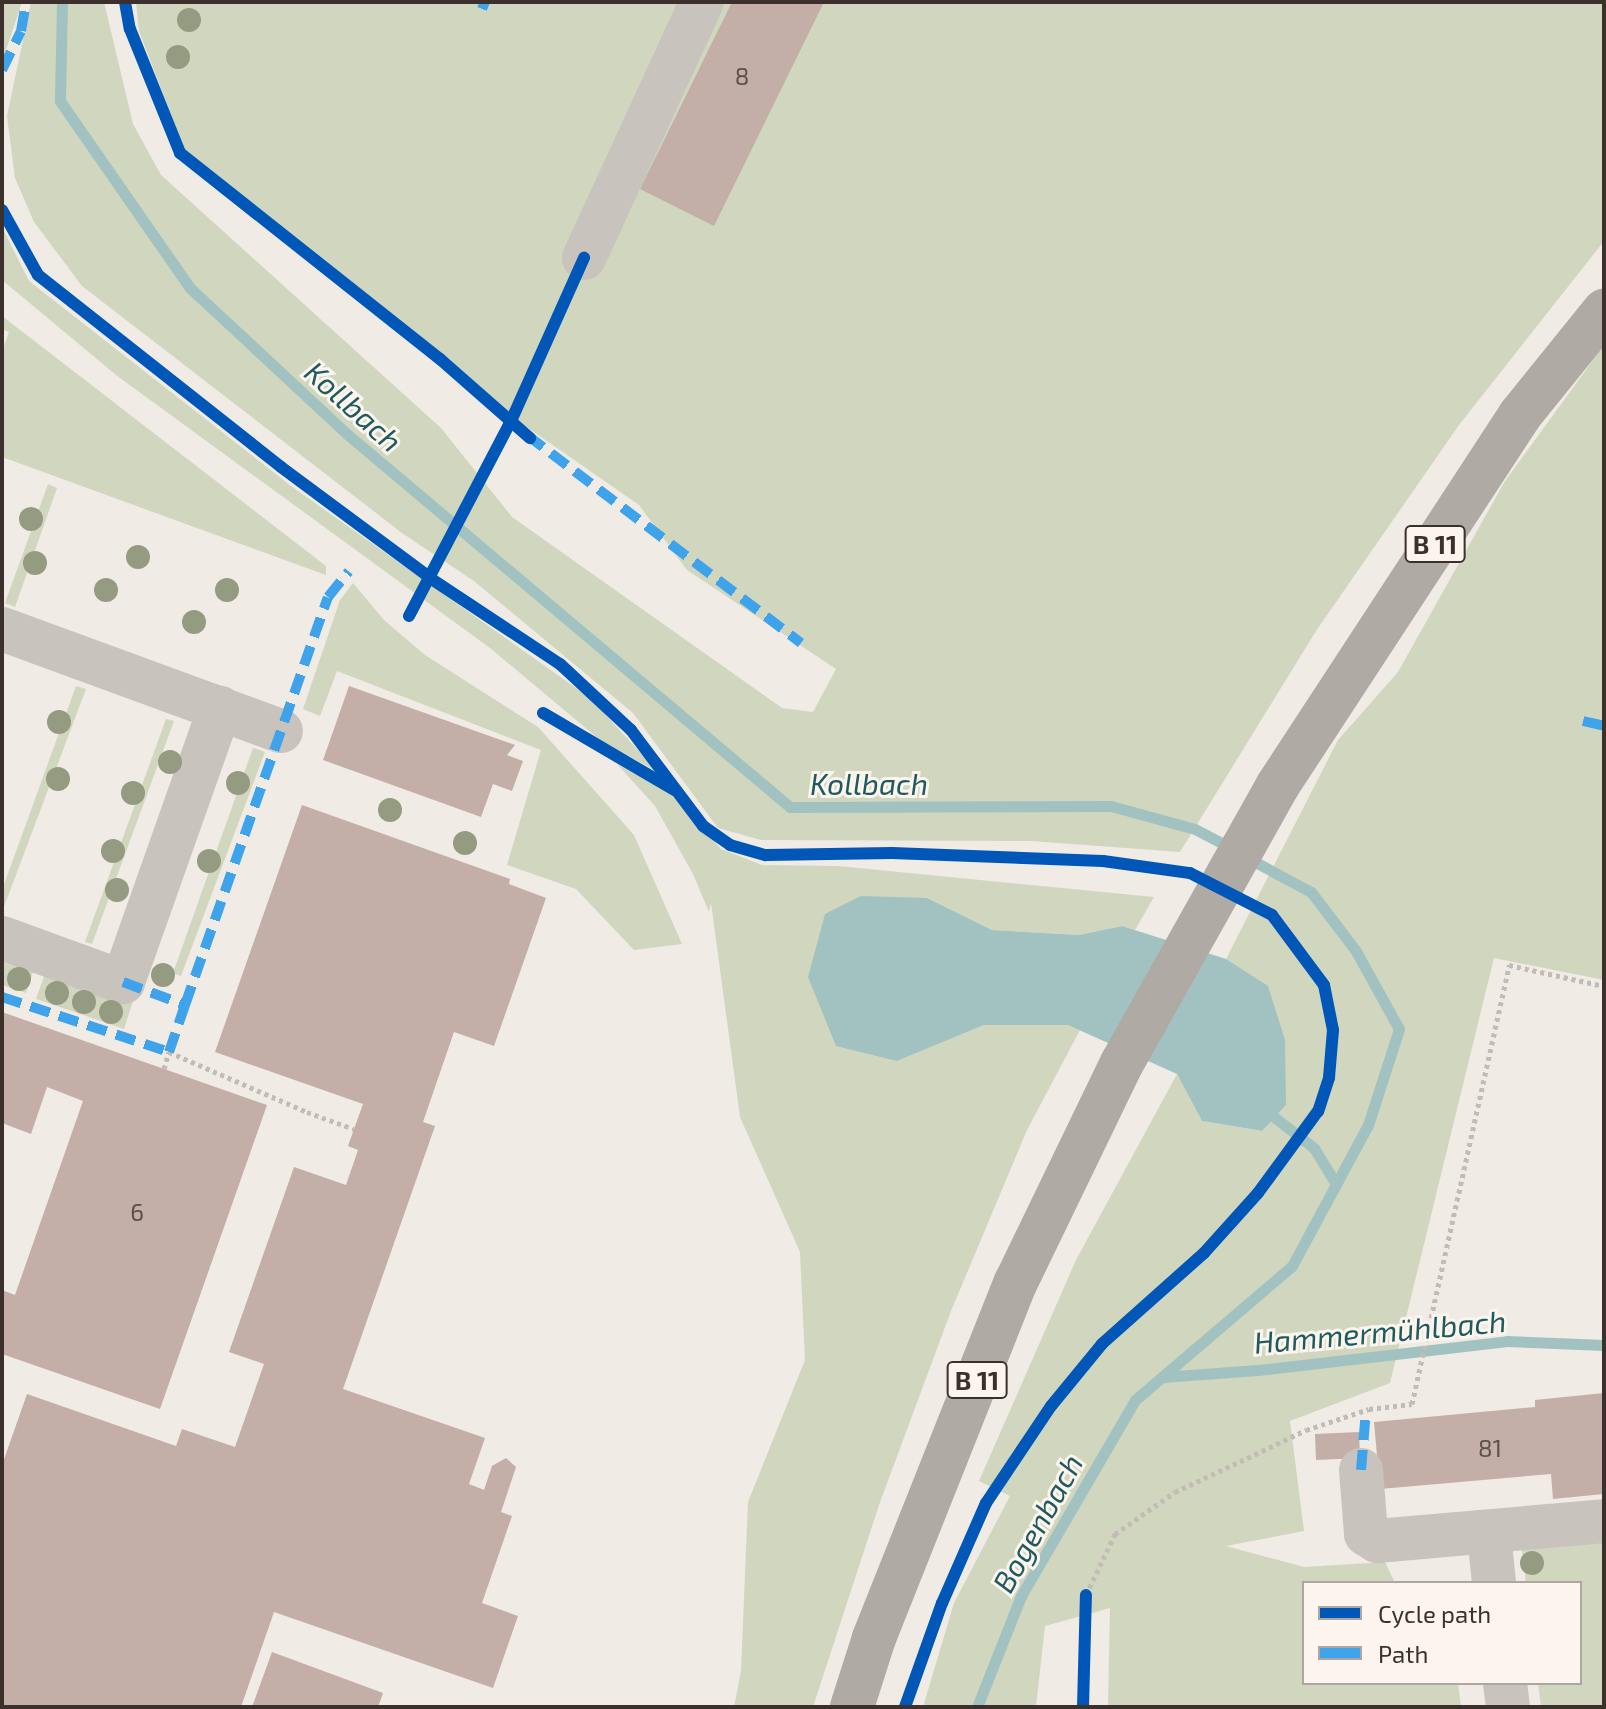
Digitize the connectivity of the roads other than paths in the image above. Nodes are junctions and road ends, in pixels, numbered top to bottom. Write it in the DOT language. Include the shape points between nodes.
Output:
graph roads {
  1 [pos="702,2"];
  2 [pos="584,258"];
  3 [pos="1604,311"];
  4 [pos="2,629"];
  5 [pos="220,708"];
  6 [pos="281,731"];
  7 [pos="2,938"];
  8 [pos="1361,1470"];
  9 [pos="1604,1521"];
  10 [pos="1489,1533"];
  11 [pos="1494,1581"];
  12 [pos="1505,1685"];
  13 [pos="852,1707"];
  14 [pos="1508,1707"];
  1 -- 2 [label="lane"];
  3 -- 13 [label="highway, B 11" via="1520,415 1278,785 1122,1063 1016,1282 874,1638"];
  4 -- 5 [label="lane"];
  5 -- 6 [label="lane"];
  5 -- 7 [label="lane" via="123,982"];
  8 -- 10 [label="lane" via="1366,1534 1377,1541"];
  9 -- 10 [label="lane"];
  10 -- 11 [label="lane"];
  12 -- 14 [label="lane"];
}
